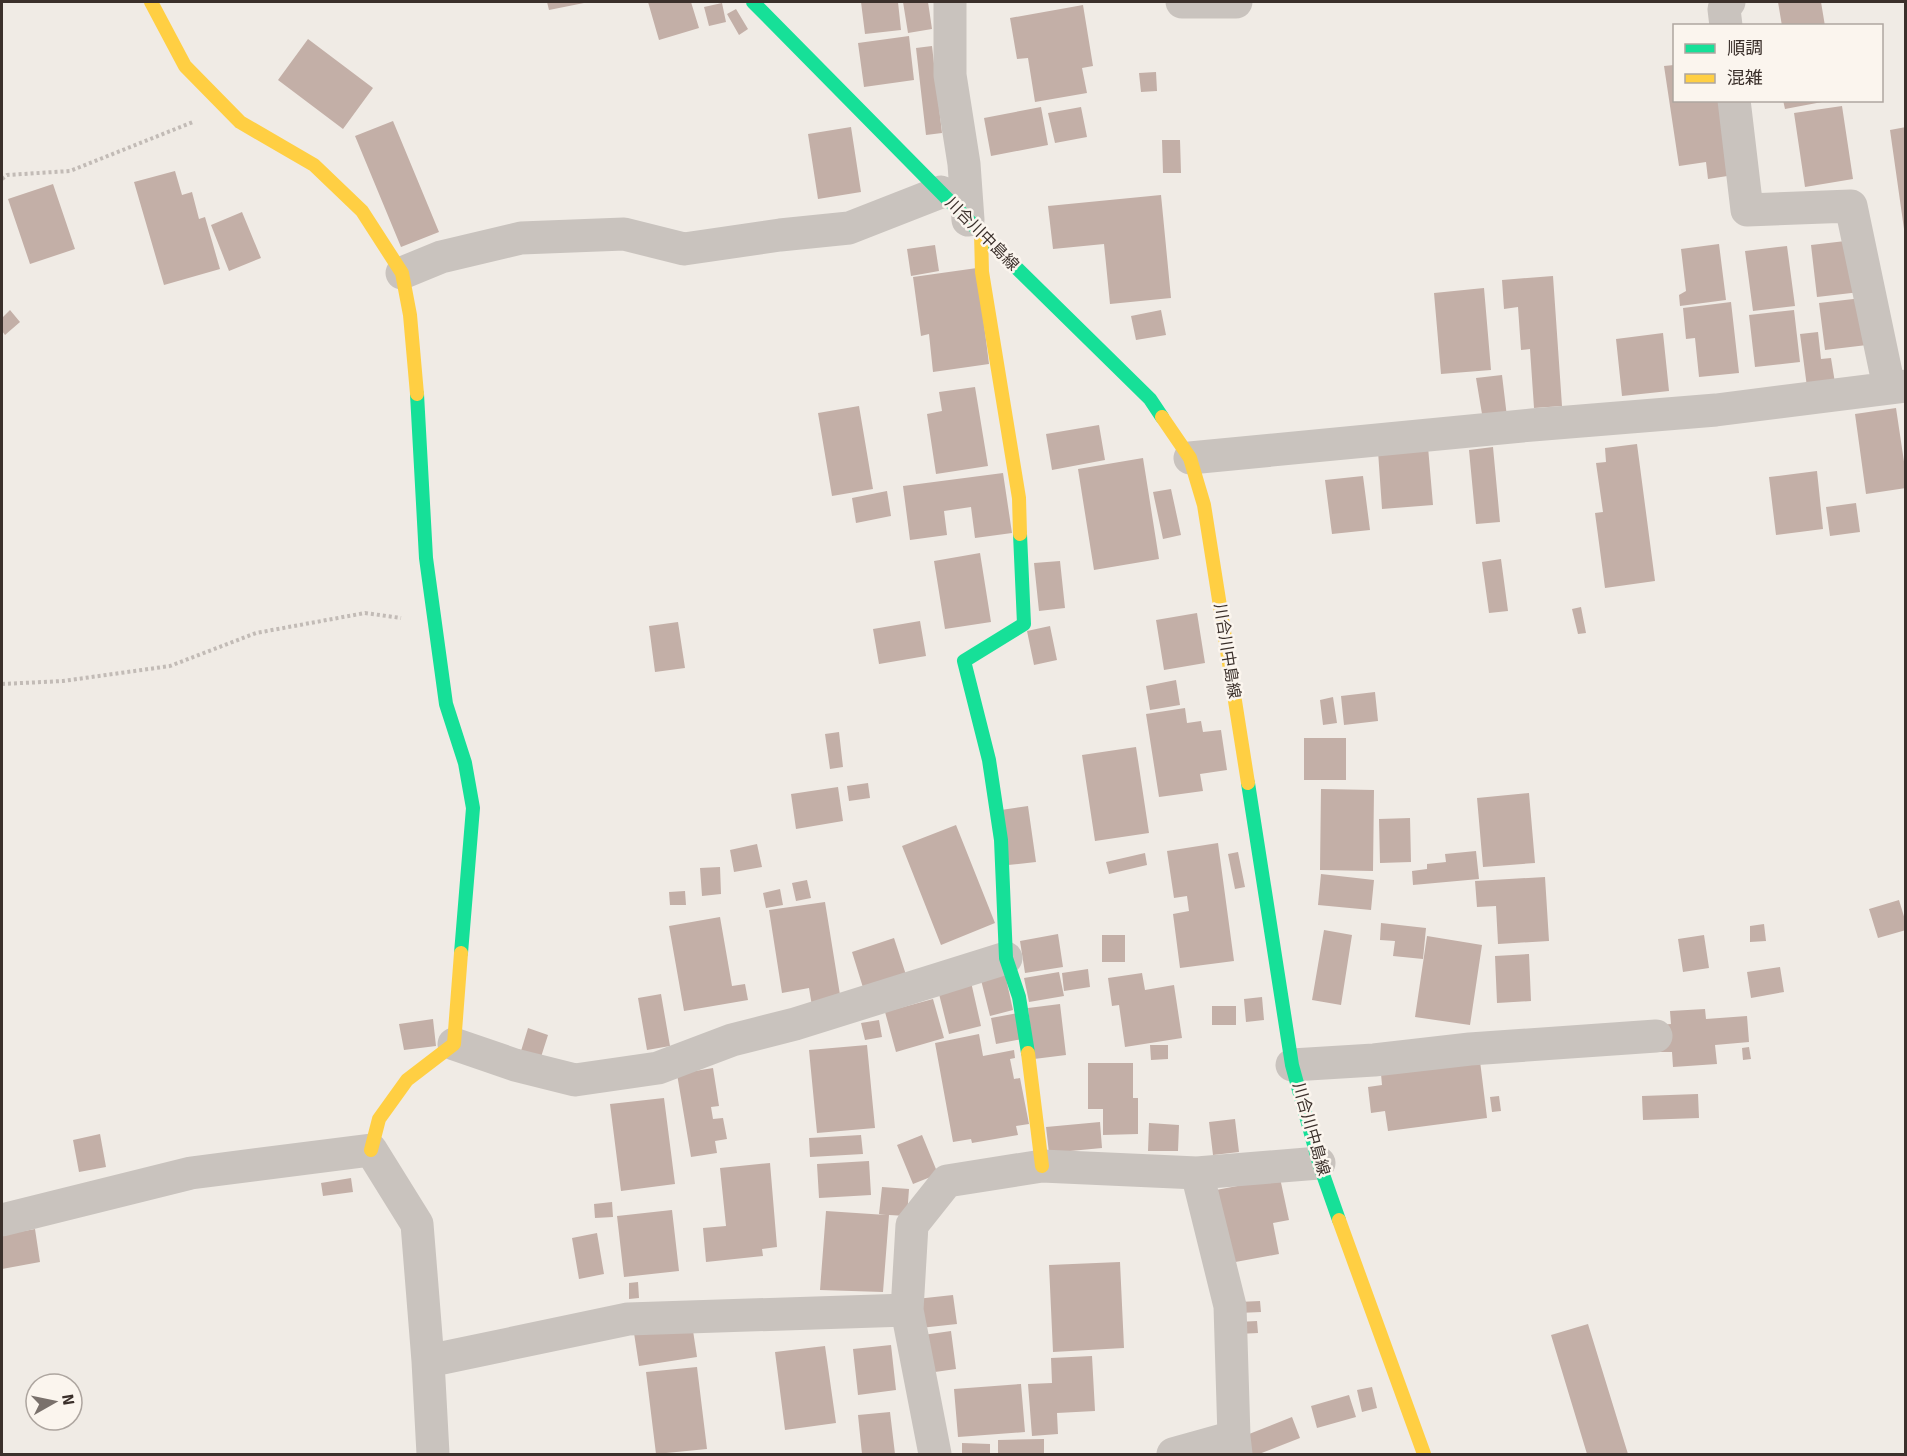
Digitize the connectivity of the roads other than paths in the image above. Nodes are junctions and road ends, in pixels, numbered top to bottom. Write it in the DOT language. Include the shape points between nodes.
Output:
graph roads {
  1 [pos="151,2"];
  2 [pos="753,2"];
  3 [pos="950,2"];
  4 [pos="1182,2"];
  5 [pos="1236,2"];
  6 [pos="1728,2"];
  7 [pos="1726,24"];
  8 [pos="1734,102"];
  9 [pos="941,192"];
  10 [pos="974,226"];
  11 [pos="402,273"];
  12 [pos="1897,386"];
  13 [pos="1190,458"];
  14 [pos="1006,958"];
  15 [pos="1656,1036"];
  16 [pos="454,1044"];
  17 [pos="1292,1065"];
  18 [pos="372,1150"];
  19 [pos="1319,1163"];
  20 [pos="1042,1166"];
  21 [pos="1197,1173"];
  22 [pos="2,1221"];
  23 [pos="908,1310"];
  24 [pos="428,1361"];
  25 [pos="1235,1446"];
  26 [pos="433,1455"];
  27 [pos="935,1455"];
  28 [pos="1173,1455"];
  29 [pos="1424,1455"];
  1 -- 11 [label="street" via="185,66 240,122 314,165 362,211"];
  2 -- 9 [label="street, 川合川中島線"];
  3 -- 10 [label="street" via="950,75"];
  4 -- 5 [label="street"];
  6 -- 7 [label="street" via="1724,9"];
  8 -- 12 [label="street" via="1747,210 1851,206"];
  9 -- 10 [label="street, 川合川中島線"];
  9 -- 11 [label="street" via="849,228 684,249 624,234 521,238 441,257"];
  10 -- 13 [label="street, 川合川中島線" via="1150,399"];
  10 -- 14 [label="street" via="1019,498 1024,624 964,661 989,760 1001,840"];
  11 -- 16 [label="street" via="411,315 426,558 446,704 465,764 473,808"];
  12 -- 13 [label="street" via="1716,410"];
  13 -- 17 [label="street, 川合川中島線" via="1204,505"];
  14 -- 16 [label="street" via="806,1021 732,1040 658,1068 575,1080"];
  14 -- 20 [label="street" via="1019,997"];
  15 -- 17 [label="street"];
  16 -- 18 [label="street" via="407,1080 379,1119"];
  17 -- 19 [label="street, 川合川中島線"];
  18 -- 22 [label="street" via="191,1173"];
  18 -- 24 [label="street" via="417,1224"];
  19 -- 21 [label="street"];
  19 -- 29 [label="street, 川合川中島線"];
  20 -- 21 [label="street"];
  20 -- 23 [label="street" via="947,1181 912,1225"];
  21 -- 25 [label="street" via="1230,1306"];
  23 -- 24 [label="street" via="627,1319"];
  23 -- 27 [label="street"];
  24 -- 26 [label="street"];
  25 -- 28 [label="street"];
}
